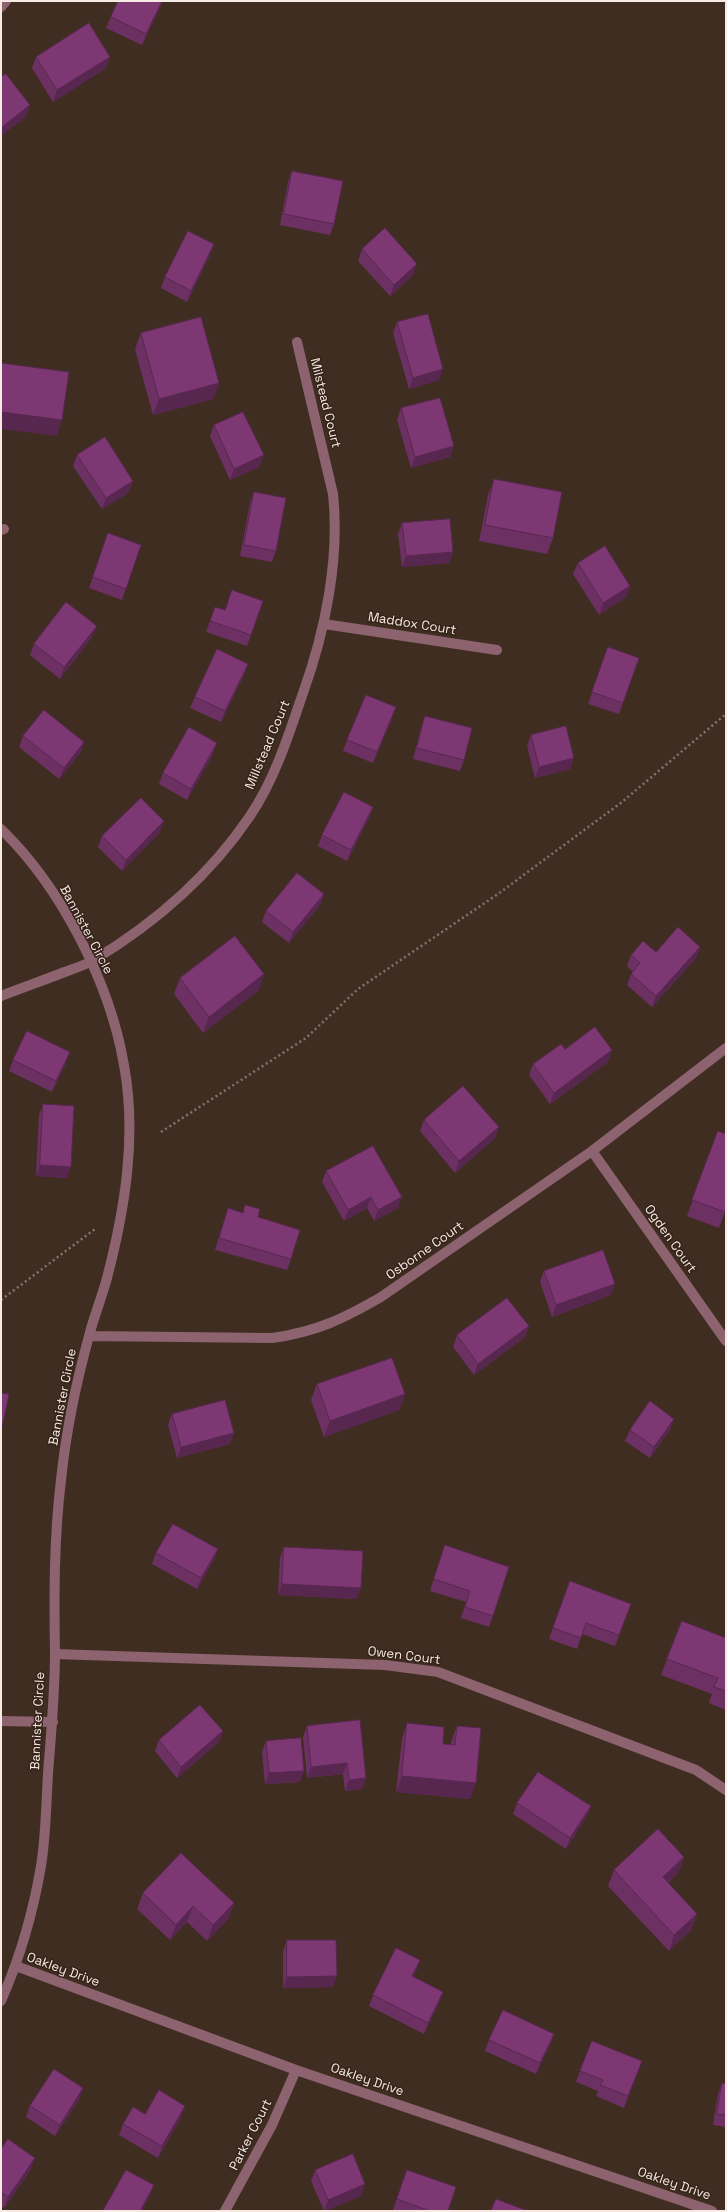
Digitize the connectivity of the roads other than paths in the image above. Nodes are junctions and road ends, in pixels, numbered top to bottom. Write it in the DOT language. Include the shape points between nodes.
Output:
graph roads {
  1 [pos="6,1"];
  2 [pos="1,7"];
  3 [pos="297,342"];
  4 [pos="328,469"];
  5 [pos="324,624"];
  6 [pos="497,650"];
  7 [pos="1,829"];
  8 [pos="91,962"];
  9 [pos="1,996"];
  10 [pos="726,1048"];
  11 [pos="592,1151"];
  12 [pos="89,1336"];
  13 [pos="726,1341"];
  14 [pos="55,1654"];
  15 [pos="1,1721"];
  16 [pos="53,1722"];
  17 [pos="726,1790"];
  18 [pos="16,1966"];
  19 [pos="1,2001"];
  20 [pos="296,2070"];
  21 [pos="225,2211"];
  22 [pos="712,2211"];
  1 -- 2 [label="street"];
  3 -- 4 [label="street, Milstead Court"];
  4 -- 5 [label="street, Millstead Court" via="336,518"];
  5 -- 6 [label="street, Maddox Court"];
  5 -- 8 [label="street, Millstead Court" via="312,670 296,714 272,774 251,815 214,862 177,899"];
  7 -- 8 [label="street, Bannister Circle" via="44,880"];
  8 -- 9 [label="street, Millstead Court"];
  8 -- 12 [label="street, Bannister Circle" via="113,1016 125,1066 129,1116 128,1168 121,1220 107,1280"];
  10 -- 11 [label="street, Osborne Court"];
  11 -- 12 [label="street, Osborne Court" via="381,1297 347,1317 321,1327 300,1334 272,1338"];
  11 -- 13 [label="street, Ogden Court"];
  12 -- 14 [label="street, Bannister Circle" via="61,1479 53,1597"];
  14 -- 16 [label="street, Bannister Circle"];
  14 -- 17 [label="street, Owen Court" via="386,1665 438,1672 696,1770"];
  15 -- 16 [label="street"];
  16 -- 18 [label="street, Bannister Circle" via="41,1866"];
  18 -- 19 [label="street, Bannister Circle"];
  18 -- 20 [label="street, Oakley Drive"];
  20 -- 21 [label="street, Parker Court" via="272,2125"];
  20 -- 22 [label="street, Oakley Drive"];
}
